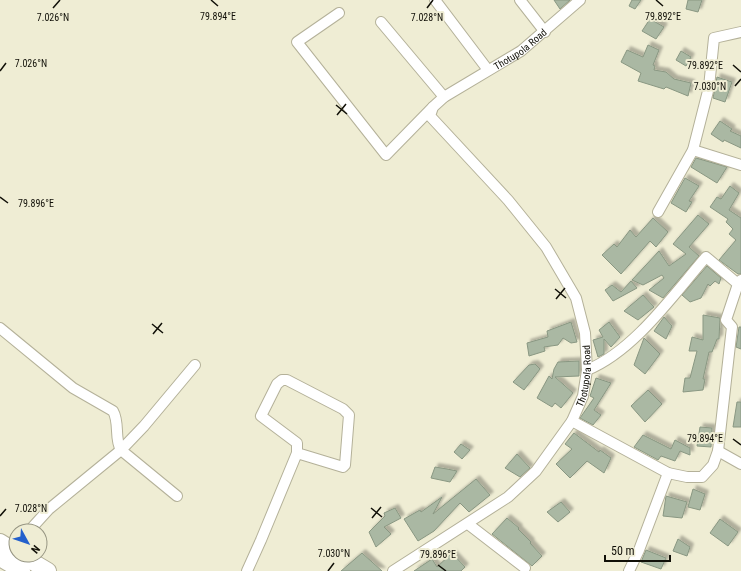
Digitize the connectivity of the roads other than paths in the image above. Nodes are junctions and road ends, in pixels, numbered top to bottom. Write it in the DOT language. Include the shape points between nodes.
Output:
graph roads {
  1 [pos="435,0"];
  2 [pos="520,0"];
  3 [pos="580,0"];
  4 [pos="339,13"];
  5 [pos="381,22"];
  6 [pos="545,32"];
  7 [pos="741,32"];
  8 [pos="488,70"];
  9 [pos="444,97"];
  10 [pos="433,108"];
  11 [pos="693,150"];
  12 [pos="741,165"];
  13 [pos="658,212"];
  14 [pos="739,281"];
  15 [pos="0,328"];
  16 [pos="195,365"];
  17 [pos="587,370"];
  18 [pos="572,422"];
  19 [pos="121,450"];
  20 [pos="718,451"];
  21 [pos="297,453"];
  22 [pos="741,464"];
  23 [pos="668,473"];
  24 [pos="178,496"];
  25 [pos="36,523"];
  26 [pos="468,524"];
  27 [pos="34,563"];
  28 [pos="525,568"];
  29 [pos="48,571"];
  30 [pos="246,571"];
  31 [pos="393,571"];
  32 [pos="629,571"];
  1 -- 8 [label="street"];
  2 -- 6 [label="street"];
  3 -- 6 [label="street, Thotupola Road"];
  4 -- 10 [label="street, Thotupola Road" via="297,42 386,155"];
  5 -- 9 [label="street"];
  6 -- 8 [label="street, Thotupola Road" via="521,51"];
  7 -- 11 [label="street" via="714,38 709,87"];
  8 -- 9 [label="street, Thotupola Road"];
  9 -- 10 [label="street, Thotupola Road"];
  10 -- 17 [label="street, Thotupola Road" via="430,116 433,120 508,200 546,247 576,298 586,333"];
  11 -- 12 [label="street"];
  11 -- 13 [label="street"];
  14 -- 17 [label="street" via="706,257 644,329 623,349 600,365"];
  14 -- 20 [label="street" via="726,320 732,327"];
  15 -- 19 [label="street" via="73,388 113,411 116,417 118,446"];
  16 -- 19 [label="street"];
  17 -- 18 [label="street, Thotupola Road" via="583,396"];
  18 -- 23 [label="street"];
  18 -- 26 [label="street, Thotupola Road" via="536,471 508,497"];
  19 -- 24 [label="street"];
  19 -- 25 [label="street" via="49,509"];
  20 -- 22 [label="street"];
  20 -- 23 [label="street" via="712,465 702,477"];
  21 -- 21 [label="street" via="343,467 346,465 349,415 343,409 287,380 282,380 277,384 261,416 297,443"];
  21 -- 30 [label="street"];
  23 -- 32 [label="street"];
  26 -- 28 [label="street"];
  26 -- 31 [label="street, Thotupola Road"];
  27 -- 29 [label="highway"];
}
